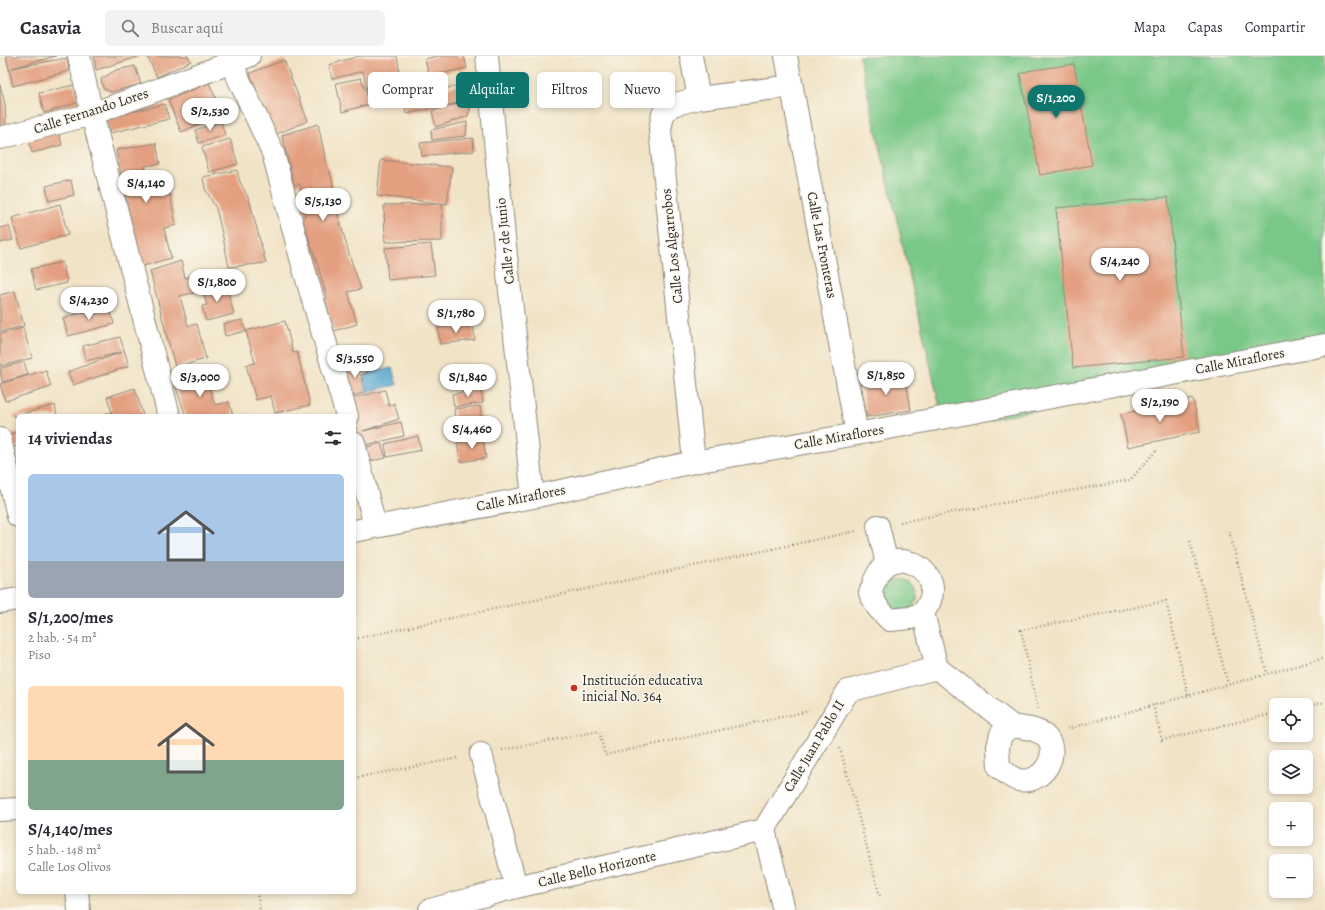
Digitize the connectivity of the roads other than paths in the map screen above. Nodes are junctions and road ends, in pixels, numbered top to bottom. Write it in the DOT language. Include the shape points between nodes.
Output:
graph roads {
  1 [pos="79,56"];
  2 [pos="487,56"];
  3 [pos="691,56"];
  4 [pos="786,56"];
  5 [pos="236,58"];
  6 [pos="792,86"];
  7 [pos="699,98"];
  8 [pos="92,114"];
  9 [pos="0,138"];
  10 [pos="1325,345"];
  11 [pos="168,414"];
  12 [pos="346,414"];
  13 [pos="858,434"];
  14 [pos="0,439"];
  15 [pos="356,451"];
  16 [pos="694,462"];
  17 [pos="533,497"];
  18 [pos="16,507"];
  19 [pos="376,526"];
  20 [pos="878,526"];
  21 [pos="356,531"];
  22 [pos="887,564"];
  23 [pos="16,599"];
  24 [pos="0,602"];
  25 [pos="923,613"];
  26 [pos="937,668"];
  27 [pos="1012,726"];
  28 [pos="481,754"];
  29 [pos="16,809"];
  30 [pos="0,810"];
  31 [pos="764,830"];
  32 [pos="516,887"];
  33 [pos="77,894"];
  34 [pos="79,910"];
  35 [pos="430,910"];
  36 [pos="784,910"];
  1 -- 8 [label="street"];
  2 -- 17 [label="street, Calle 7 de Junio"];
  3 -- 7 [label="street"];
  4 -- 6 [label="street, Calle Las Fronteras"];
  5 -- 8 [label="street, Calle Fernando Lores"];
  5 -- 12 [label="street" via="273,153"];
  6 -- 7 [label="street, Calle Los Algarrobos"];
  6 -- 13 [label="street, Calle Las Fronteras"];
  7 -- 16 [label="street, Calle Los Algarrobos" via="672,105 663,114 660,130"];
  8 -- 9 [label="street, Calle Fernando Lores"];
  8 -- 11 [label="street"];
  10 -- 13 [label="street, Calle Miraflores"];
  13 -- 16 [label="street, Calle Miraflores"];
  14 -- 18 [label="street"];
  15 -- 19 [label="street"];
  16 -- 17 [label="street, Calle Miraflores"];
  17 -- 19 [label="street, Calle Miraflores"];
  19 -- 21 [label="street, Calle Miraflores"];
  20 -- 22 [label="street"];
  22 -- 25 [label="street" via="908,562 915,564 925,574 932,586 931,601"];
  22 -- 25 [label="street" via="876,576 870,593 878,608 890,620 910,618"];
  23 -- 24 [label="street"];
  25 -- 26 [label="street"];
  26 -- 27 [label="street"];
  26 -- 31 [label="street, Calle Juan Pablo II" via="848,691"];
  27 -- 27 [label="street" via="1001,734 998,747 999,767 1019,780 1033,780 1043,773 1051,761 1050,745 1044,735 1031,729"];
  28 -- 32 [label="street"];
  29 -- 30 [label="street"];
  31 -- 32 [label="street, Calle Bello Horizonte"];
  31 -- 36 [label="street"];
  32 -- 35 [label="street, Calle Bello Horizonte"];
  33 -- 34 [label="street"];
}
